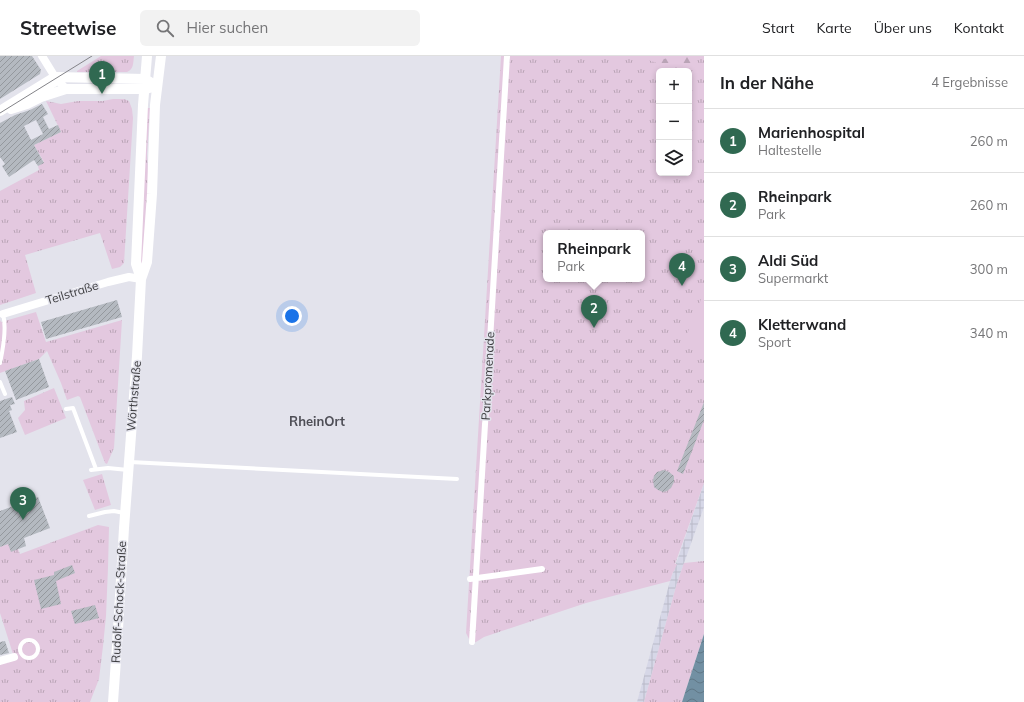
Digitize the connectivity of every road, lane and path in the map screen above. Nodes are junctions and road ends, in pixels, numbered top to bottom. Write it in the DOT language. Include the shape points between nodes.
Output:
graph roads {
  1 [pos="42,56"];
  2 [pos="147,56"];
  3 [pos="161,56"];
  4 [pos="507,56"];
  5 [pos="56,77"];
  6 [pos="145,84"];
  7 [pos="157,86"];
  8 [pos="66,89"];
  9 [pos="20,106"];
  10 [pos="0,112"];
  11 [pos="141,279"];
  12 [pos="3,314"];
  13 [pos="0,363"];
  14 [pos="0,382"];
  15 [pos="5,394"];
  16 [pos="66,409"];
  17 [pos="128,466"];
  18 [pos="96,469"];
  19 [pos="91,470"];
  20 [pos="457,479"];
  21 [pos="125,513"];
  22 [pos="89,516"];
  23 [pos="542,569"];
  24 [pos="473,579"];
  25 [pos="472,642"];
  26 [pos="18,656"];
  27 [pos="0,661"];
  28 [pos="113,697"];
  29 [pos="108,702"];
  1 -- 5 [label="street"];
  2 -- 6 [label="street, Wörthstraße"];
  3 -- 7 [label="street, Wörthstraße"];
  4 -- 24 [label="street, Parkpromenade"];
  5 -- 6 [label="street"];
  5 -- 8 [label="street"];
  5 -- 9 [label="street" via="56,82"];
  5 -- 10 [label="street"];
  6 -- 7 [label="street"];
  6 -- 8 [label="street"];
  6 -- 11 [label="street, Wörthstraße" via="136,264"];
  7 -- 11 [label="street, Wörthstraße" via="147,262"];
  8 -- 9 [label="street"];
  9 -- 10 [label="street"];
  11 -- 12 [label="street, Teilstraße" via="129,277 108,282"];
  11 -- 17 [label="street, Wörthstraße"];
  12 -- 13 [label="lane" via="5,331"];
  14 -- 15 [label="lane"];
  16 -- 18 [label="lane" via="73,408"];
  17 -- 18 [label="lane"];
  17 -- 20 [label="lane"];
  17 -- 21 [label="street, Wörthstraße"];
  18 -- 19 [label="lane"];
  21 -- 22 [label="lane" via="114,511"];
  21 -- 28 [label="street, Rudolf-Schock-Straße"];
  23 -- 24 [label="street"];
  24 -- 25 [label="street, Parkpromenade"];
  26 -- 26 [label="lane" via="34,656 37,651 35,643 29,640 22,643"];
  26 -- 27 [label="street"];
  28 -- 29 [label="street, Rudolf-Schock-Straße"];
}
